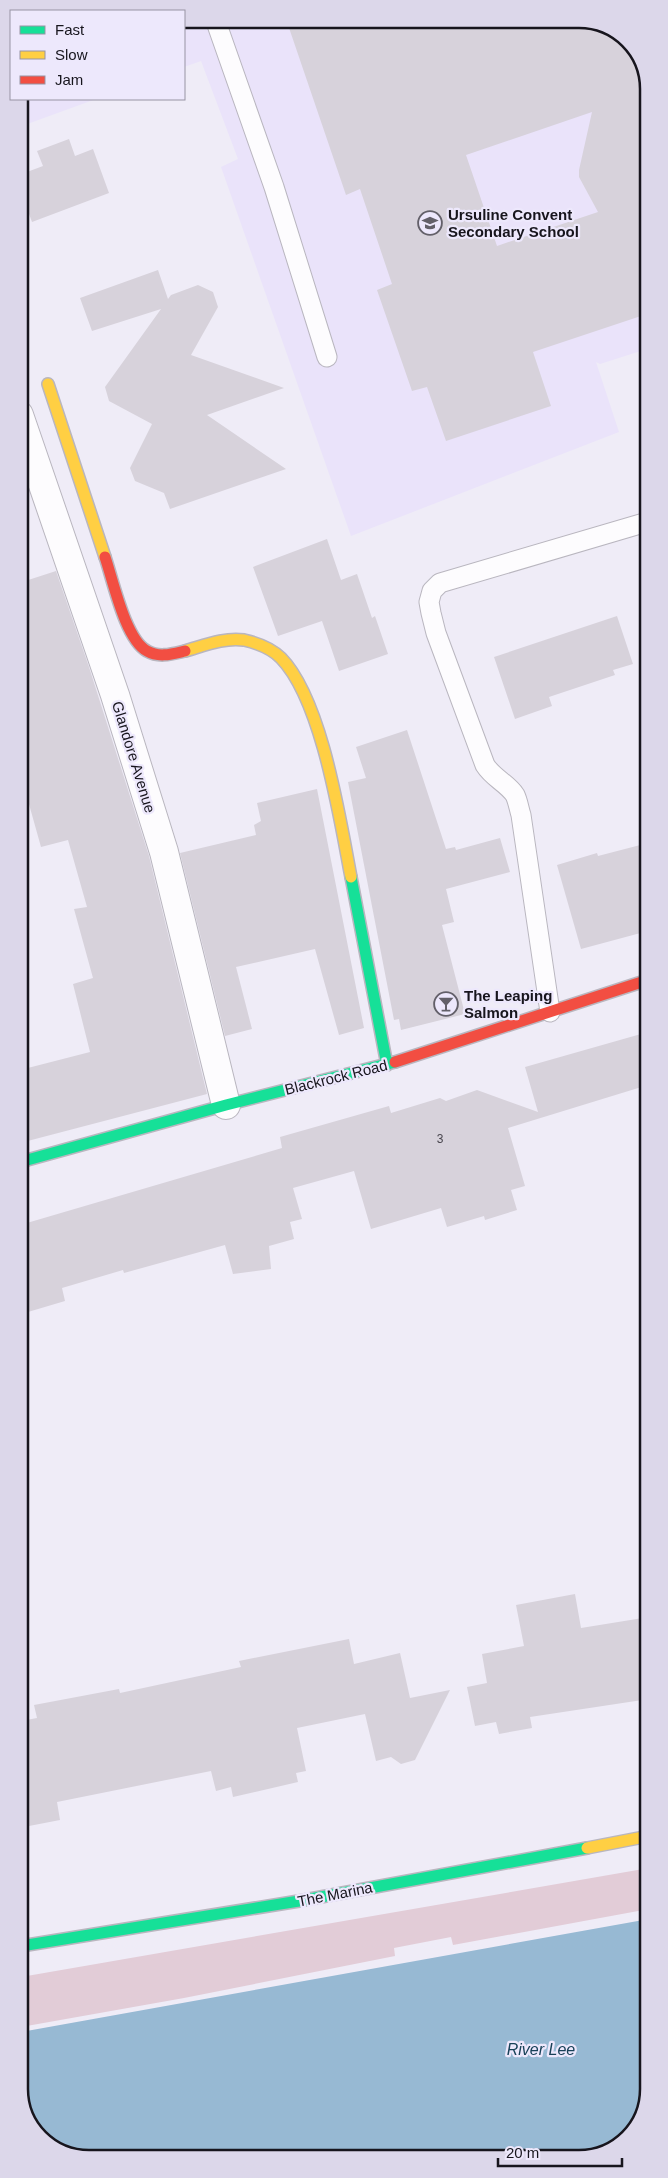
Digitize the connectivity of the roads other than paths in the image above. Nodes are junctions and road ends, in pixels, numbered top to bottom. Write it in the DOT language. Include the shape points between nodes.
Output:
graph roads {
  1 [pos="218,27"];
  2 [pos="326,358"];
  3 [pos="48,384"];
  4 [pos="27,438"];
  5 [pos="640,524"];
  6 [pos="640,983"];
  7 [pos="550,1012"];
  8 [pos="387,1065"];
  9 [pos="226,1105"];
  10 [pos="27,1160"];
  11 [pos="640,1838"];
  12 [pos="27,1945"];
  1 -- 2 [label="lane" via="274,187"];
  3 -- 8 [label="street" via="128,625 136,640 146,651 157,656 224,639 241,639 282,658 298,682 319,730 337,797"];
  4 -- 9 [label="street, Glandore Avenue" via="115,696 164,852"];
  5 -- 7 [label="lane" via="440,583 432,591 429,602 436,633 486,766 490,774 501,780 514,795 521,815"];
  6 -- 7 [label="street, Blackrock Road"];
  7 -- 8 [label="street, Blackrock Road"];
  8 -- 9 [label="street, Blackrock Road"];
  9 -- 10 [label="street, Blackrock Road"];
  11 -- 12 [label="street, The Marina" via="299,1901"];
}
